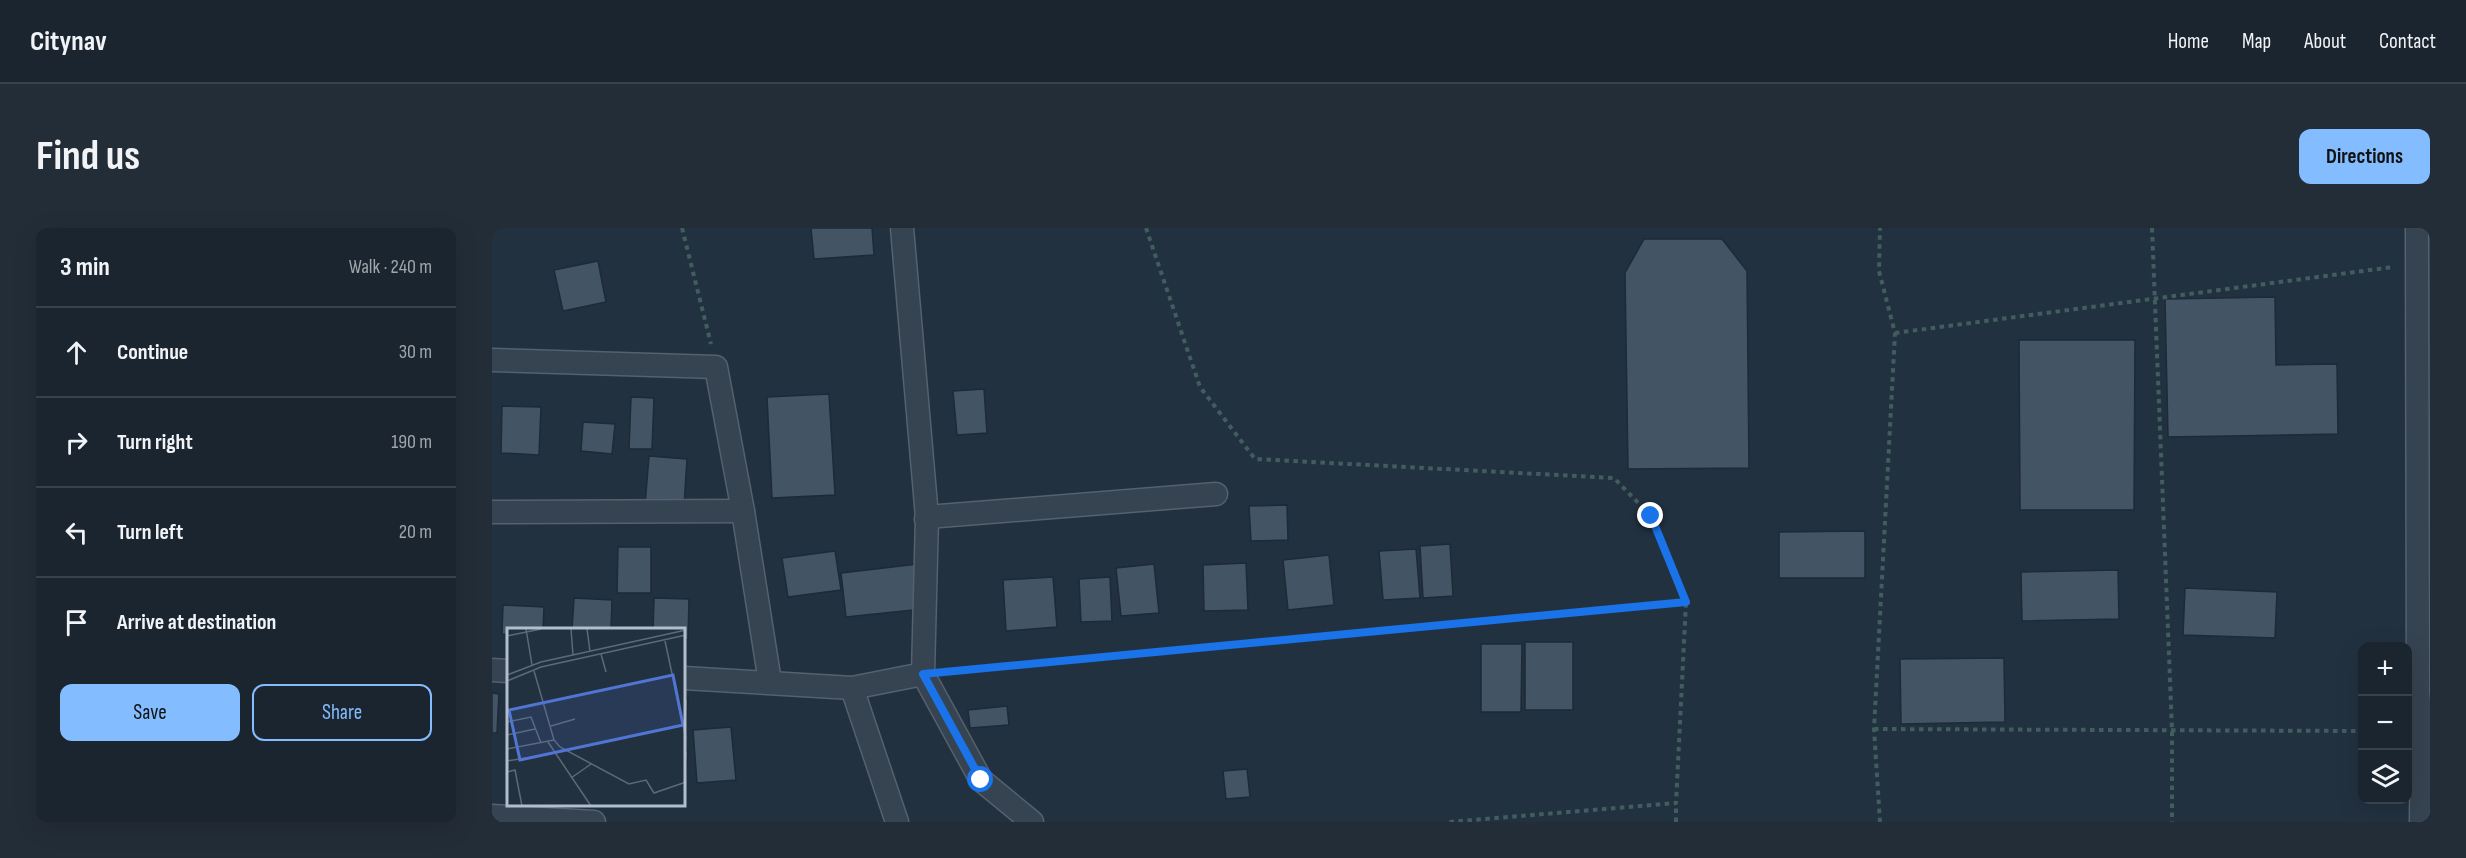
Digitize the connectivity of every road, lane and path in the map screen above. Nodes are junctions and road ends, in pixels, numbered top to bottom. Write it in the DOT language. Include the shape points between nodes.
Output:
graph roads {
  1 [pos="682,228"];
  2 [pos="902,228"];
  3 [pos="1146,228"];
  4 [pos="1880,228"];
  5 [pos="2152,228"];
  6 [pos="2417,228"];
  7 [pos="2416,264"];
  8 [pos="2156,298"];
  9 [pos="1895,333"];
  10 [pos="492,360"];
  11 [pos="716,366"];
  12 [pos="1216,494"];
  13 [pos="743,511"];
  14 [pos="492,512"];
  15 [pos="926,518"];
  16 [pos="1686,602"];
  17 [pos="492,670"];
  18 [pos="507,671"];
  19 [pos="923,674"];
  20 [pos="686,678"];
  21 [pos="770,682"];
  22 [pos="852,688"];
  23 [pos="1874,729"];
  24 [pos="2172,730"];
  25 [pos="2358,731"];
  26 [pos="1676,803"];
  27 [pos="492,816"];
  28 [pos="594,822"];
  29 [pos="897,822"];
  30 [pos="1032,822"];
  31 [pos="1449,822"];
  32 [pos="1676,822"];
  33 [pos="1880,822"];
  34 [pos="2172,822"];
  35 [pos="2421,822"];
  1 -- 11 [label="path"];
  2 -- 15 [label="street"];
  3 -- 16 [label="path" via="1200,387 1256,459 1614,478 1651,516"];
  4 -- 9 [label="path" via="1879,271"];
  5 -- 8 [label="path"];
  6 -- 7 [label="street"];
  7 -- 8 [label="path"];
  7 -- 35 [label="street"];
  8 -- 9 [label="path"];
  8 -- 24 [label="path"];
  9 -- 23 [label="path"];
  10 -- 11 [label="street"];
  11 -- 13 [label="street"];
  12 -- 15 [label="street"];
  13 -- 14 [label="street"];
  13 -- 21 [label="street"];
  15 -- 19 [label="street"];
  16 -- 19 [label="path"];
  16 -- 26 [label="path"];
  17 -- 18 [label="street"];
  19 -- 22 [label="street"];
  19 -- 30 [label="street" via="981,780"];
  20 -- 21 [label="street"];
  21 -- 22 [label="street"];
  22 -- 29 [label="street"];
  23 -- 24 [label="path"];
  23 -- 33 [label="path"];
  24 -- 25 [label="path"];
  24 -- 34 [label="path"];
  26 -- 31 [label="path"];
  26 -- 32 [label="path"];
  27 -- 28 [label="street"];
}
